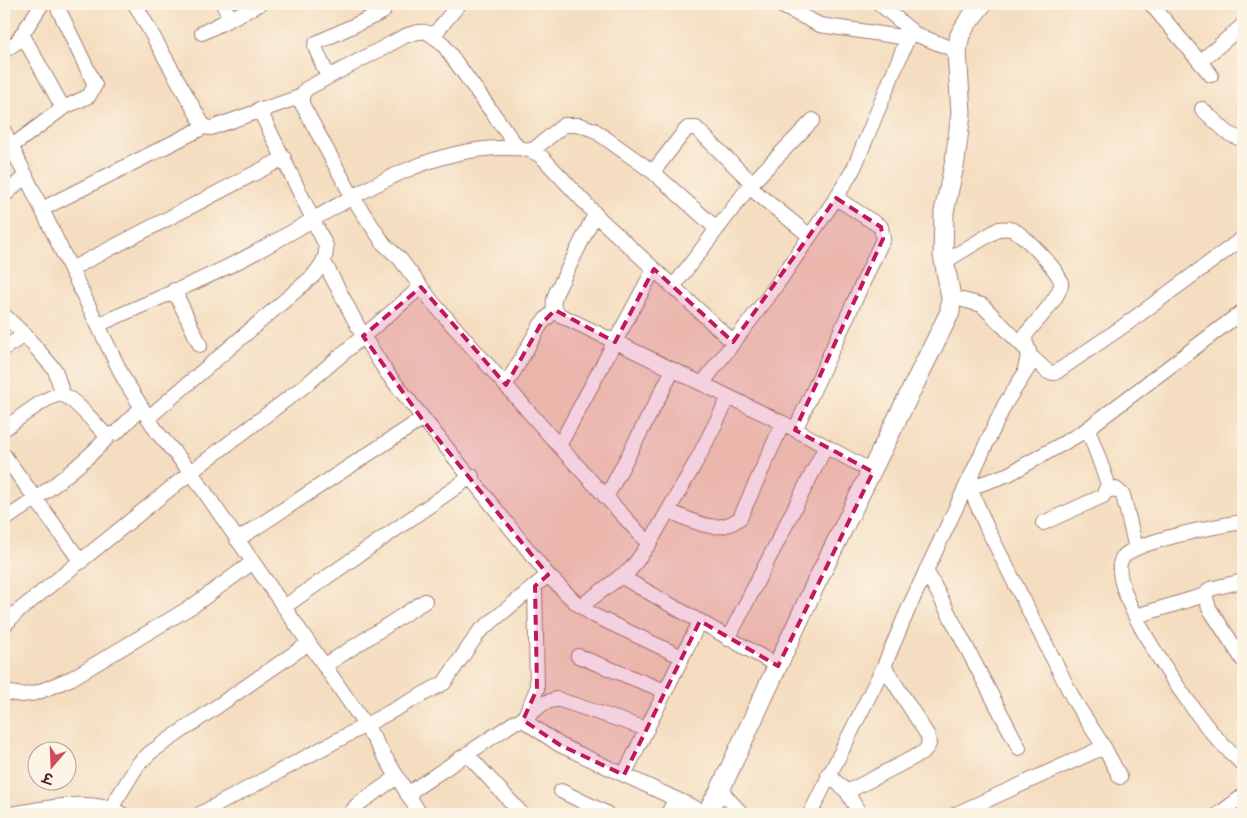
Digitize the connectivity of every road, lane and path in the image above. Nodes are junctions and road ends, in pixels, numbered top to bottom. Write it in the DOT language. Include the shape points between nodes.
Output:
graph roads {
  1 [pos="42,4"];
  2 [pos="56,4"];
  3 [pos="135,4"];
  4 [pos="223,4"];
  5 [pos="260,4"];
  6 [pos="459,4"];
  7 [pos="779,4"];
  8 [pos="982,4"];
  9 [pos="1151,4"];
  10 [pos="885,5"];
  11 [pos="383,12"];
  12 [pos="230,18"];
  13 [pos="1243,24"];
  14 [pos="202,33"];
  15 [pos="22,34"];
  16 [pos="909,34"];
  17 [pos="434,36"];
  18 [pos="4,51"];
  19 [pos="957,51"];
  20 [pos="1200,62"];
  21 [pos="1211,75"];
  22 [pos="328,77"];
  23 [pos="302,96"];
  24 [pos="63,108"];
  25 [pos="259,109"];
  26 [pos="1202,109"];
  27 [pos="813,120"];
  28 [pos="204,126"];
  29 [pos="4,131"];
  30 [pos="1243,140"];
  31 [pos="12,146"];
  32 [pos="518,148"];
  33 [pos="534,150"];
  34 [pos="284,158"];
  35 [pos="653,172"];
  36 [pos="26,175"];
  37 [pos="751,185"];
  38 [pos="4,196"];
  39 [pos="352,198"];
  40 [pos="836,198"];
  41 [pos="42,209"];
  42 [pos="595,214"];
  43 [pos="314,219"];
  44 [pos="717,229"];
  45 [pos="810,236"];
  46 [pos="1243,238"];
  47 [pos="324,262"];
  48 [pos="944,262"];
  49 [pos="71,269"];
  50 [pos="654,270"];
  51 [pos="674,287"];
  52 [pos="421,288"];
  53 [pos="174,290"];
  54 [pos="951,297"];
  55 [pos="554,310"];
  56 [pos="1243,311"];
  57 [pos="4,315"];
  58 [pos="98,325"];
  59 [pos="25,335"];
  60 [pos="363,336"];
  61 [pos="616,342"];
  62 [pos="733,342"];
  63 [pos="200,346"];
  64 [pos="4,348"];
  65 [pos="1029,351"];
  66 [pos="673,370"];
  67 [pos="1024,372"];
  68 [pos="702,384"];
  69 [pos="506,385"];
  70 [pos="63,395"];
  71 [pos="729,397"];
  72 [pos="145,413"];
  73 [pos="422,419"];
  74 [pos="789,426"];
  75 [pos="4,428"];
  76 [pos="1088,429"];
  77 [pos="110,435"];
  78 [pos="559,446"];
  79 [pos="826,446"];
  80 [pos="4,455"];
  81 [pos="191,472"];
  82 [pos="873,472"];
  83 [pos="472,476"];
  84 [pos="967,489"];
  85 [pos="1107,491"];
  86 [pos="606,498"];
  87 [pos="36,500"];
  88 [pos="668,511"];
  89 [pos="4,520"];
  90 [pos="1243,522"];
  91 [pos="1043,523"];
  92 [pos="237,540"];
  93 [pos="649,544"];
  94 [pos="1136,548"];
  95 [pos="81,562"];
  96 [pos="252,562"];
  97 [pos="926,570"];
  98 [pos="548,575"];
  99 [pos="620,576"];
  100 [pos="1243,581"];
  101 [pos="535,586"];
  102 [pos="1205,595"];
  103 [pos="425,601"];
  104 [pos="581,606"];
  105 [pos="284,607"];
  106 [pos="1136,616"];
  107 [pos="700,621"];
  108 [pos="4,626"];
  109 [pos="728,639"];
  110 [pos="309,642"];
  111 [pos="578,656"];
  112 [pos="682,657"];
  113 [pos="1243,660"];
  114 [pos="324,666"];
  115 [pos="778,666"];
  116 [pos="884,666"];
  117 [pos="665,691"];
  118 [pos="4,692"];
  119 [pos="523,720"];
  120 [pos="366,726"];
  121 [pos="647,729"];
  122 [pos="1104,747"];
  123 [pos="1019,748"];
  124 [pos="468,755"];
  125 [pos="1243,765"];
  126 [pos="828,774"];
  127 [pos="624,775"];
  128 [pos="397,777"];
  129 [pos="1120,777"];
  130 [pos="720,790"];
  131 [pos="561,791"];
  132 [pos="847,792"];
  133 [pos="407,794"];
  134 [pos="1243,796"];
  135 [pos="675,799"];
  136 [pos="117,811"];
  137 [pos="38,812"];
  138 [pos="1228,812"];
  139 [pos="10,814"];
  140 [pos="200,814"];
  141 [pos="350,814"];
  142 [pos="420,814"];
  143 [pos="522,814"];
  144 [pos="608,814"];
  145 [pos="668,814"];
  146 [pos="706,814"];
  147 [pos="742,814"];
  148 [pos="810,814"];
  149 [pos="860,814"];
  150 [pos="956,814"];
  1 -- 15 [label="street"];
  2 -- 24 [label="street" via="95,85 89,96"];
  3 -- 28 [label="street"];
  4 -- 12 [label="street"];
  5 -- 12 [label="street"];
  6 -- 17 [label="street"];
  7 -- 16 [label="street" via="820,25"];
  8 -- 19 [label="street" via="960,35"];
  9 -- 20 [label="street"];
  10 -- 16 [label="street"];
  11 -- 22 [label="street" via="316,43"];
  12 -- 14 [label="street"];
  13 -- 20 [label="street"];
  15 -- 18 [label="street"];
  15 -- 24 [label="street"];
  16 -- 19 [label="street"];
  16 -- 40 [label="street" via="854,168"];
  17 -- 22 [label="street" via="421,30 405,36"];
  17 -- 32 [label="street"];
  19 -- 48 [label="street" via="961,113 944,212"];
  20 -- 21 [label="street"];
  22 -- 23 [label="street" via="306,89"];
  23 -- 25 [label="street"];
  23 -- 39 [label="street" via="302,104"];
  24 -- 31 [label="street"];
  25 -- 28 [label="street" via="211,128"];
  25 -- 34 [label="street"];
  26 -- 30 [label="street" via="1229,134"];
  27 -- 37 [label="street"];
  28 -- 41 [label="street"];
  29 -- 31 [label="street"];
  31 -- 36 [label="street"];
  32 -- 33 [label="street"];
  32 -- 39 [label="street" via="478,148 462,152 395,175"];
  33 -- 35 [label="street" via="558,128 580,125 594,130"];
  33 -- 42 [label="street"];
  34 -- 43 [label="street"];
  34 -- 49 [label="street"];
  35 -- 37 [label="street" via="688,128 696,128"];
  35 -- 44 [label="street"];
  36 -- 38 [label="street"];
  36 -- 41 [label="street"];
  37 -- 44 [label="street"];
  37 -- 45 [label="street"];
  39 -- 43 [label="street"];
  39 -- 52 [label="street" via="384,244 400,259"];
  40 -- 45 [label="street"];
  40 -- 74 [label="street" via="881,227 883,238"];
  41 -- 49 [label="street"];
  42 -- 50 [label="street"];
  42 -- 55 [label="street" via="556,293 552,304"];
  43 -- 47 [label="street" via="326,246"];
  43 -- 53 [label="street" via="256,253"];
  44 -- 51 [label="street"];
  45 -- 62 [label="street"];
  46 -- 67 [label="street" via="1055,373 1048,372 1034,359"];
  47 -- 60 [label="street"];
  47 -- 72 [label="street" via="313,276"];
  48 -- 54 [label="street"];
  48 -- 65 [label="street" via="999,229 1007,228 1017,232 1059,274 1058,294 1026,334"];
  49 -- 58 [label="street"];
  50 -- 51 [label="street"];
  50 -- 61 [label="street"];
  51 -- 62 [label="street"];
  52 -- 60 [label="street"];
  52 -- 69 [label="street"];
  53 -- 58 [label="street"];
  53 -- 63 [label="street"];
  54 -- 65 [label="street" via="982,305"];
  54 -- 82 [label="street" via="947,322"];
  55 -- 61 [label="street"];
  55 -- 69 [label="street" via="541,324"];
  56 -- 76 [label="street"];
  57 -- 59 [label="street"];
  58 -- 72 [label="street"];
  59 -- 64 [label="street"];
  59 -- 70 [label="street" via="55,370"];
  60 -- 73 [label="street"];
  60 -- 81 [label="street" via="307,384"];
  61 -- 66 [label="street"];
  61 -- 78 [label="street"];
  62 -- 68 [label="street"];
  65 -- 67 [label="street"];
  66 -- 68 [label="street"];
  66 -- 86 [label="street"];
  67 -- 84 [label="street" via="1005,404"];
  68 -- 71 [label="street"];
  69 -- 78 [label="street"];
  70 -- 75 [label="street" via="51,397"];
  70 -- 77 [label="street" via="106,435"];
  71 -- 74 [label="street"];
  71 -- 88 [label="street"];
  72 -- 77 [label="street"];
  72 -- 81 [label="street"];
  73 -- 83 [label="street"];
  73 -- 92 [label="street"];
  74 -- 79 [label="street"];
  74 -- 88 [label="street" via="740,518 730,526 714,528"];
  76 -- 84 [label="street" via="1009,474"];
  76 -- 85 [label="street" via="1108,484"];
  77 -- 87 [label="street" via="81,465"];
  78 -- 86 [label="street"];
  79 -- 82 [label="street"];
  79 -- 109 [label="street"];
  80 -- 87 [label="street"];
  81 -- 92 [label="street"];
  81 -- 95 [label="street"];
  82 -- 115 [label="street"];
  83 -- 98 [label="street"];
  83 -- 105 [label="street"];
  84 -- 97 [label="street"];
  84 -- 122 [label="street" via="1075,702"];
  85 -- 91 [label="street" via="1103,496"];
  85 -- 94 [label="street" via="1116,489 1123,495"];
  86 -- 93 [label="street"];
  87 -- 89 [label="street"];
  87 -- 95 [label="street"];
  88 -- 93 [label="street"];
  90 -- 94 [label="street" via="1209,527"];
  92 -- 96 [label="street"];
  93 -- 99 [label="street" via="631,569"];
  94 -- 106 [label="street" via="1124,555 1119,568 1120,581"];
  95 -- 108 [label="street"];
  96 -- 105 [label="street"];
  96 -- 118 [label="street" via="194,605 66,681 36,693"];
  97 -- 116 [label="street"];
  97 -- 123 [label="street"];
  98 -- 101 [label="street"];
  98 -- 104 [label="street"];
  99 -- 104 [label="street"];
  99 -- 107 [label="street"];
  100 -- 102 [label="street" via="1210,589"];
  101 -- 119 [label="street" via="537,689"];
  101 -- 120 [label="street" via="479,632 444,683"];
  102 -- 106 [label="street"];
  102 -- 113 [label="street" via="1209,608"];
  103 -- 114 [label="street"];
  104 -- 112 [label="street" via="593,615"];
  105 -- 110 [label="street"];
  106 -- 125 [label="street" via="1162,663 1214,736"];
  107 -- 109 [label="street"];
  107 -- 112 [label="street"];
  109 -- 115 [label="street"];
  110 -- 114 [label="street"];
  110 -- 136 [label="street" via="151,752 139,763"];
  111 -- 117 [label="street"];
  112 -- 117 [label="street"];
  114 -- 120 [label="street"];
  115 -- 130 [label="street"];
  116 -- 126 [label="street"];
  116 -- 132 [label="street" via="928,736 929,744 924,752"];
  117 -- 121 [label="street"];
  119 -- 121 [label="street" via="544,703 557,699"];
  119 -- 124 [label="street"];
  119 -- 127 [label="street" via="560,745"];
  120 -- 128 [label="street"];
  120 -- 140 [label="street"];
  121 -- 127 [label="street"];
  122 -- 129 [label="street"];
  122 -- 150 [label="street"];
  124 -- 133 [label="street"];
  124 -- 143 [label="street"];
  126 -- 132 [label="street"];
  126 -- 148 [label="street"];
  127 -- 135 [label="street"];
  128 -- 133 [label="street"];
  128 -- 141 [label="street"];
  130 -- 146 [label="street"];
  130 -- 147 [label="street"];
  131 -- 144 [label="street"];
  132 -- 149 [label="street"];
  133 -- 142 [label="street"];
  134 -- 138 [label="street"];
  135 -- 145 [label="street"];
  135 -- 146 [label="street"];
  136 -- 137 [label="street" via="90,805"];
  137 -- 139 [label="street"];
}
